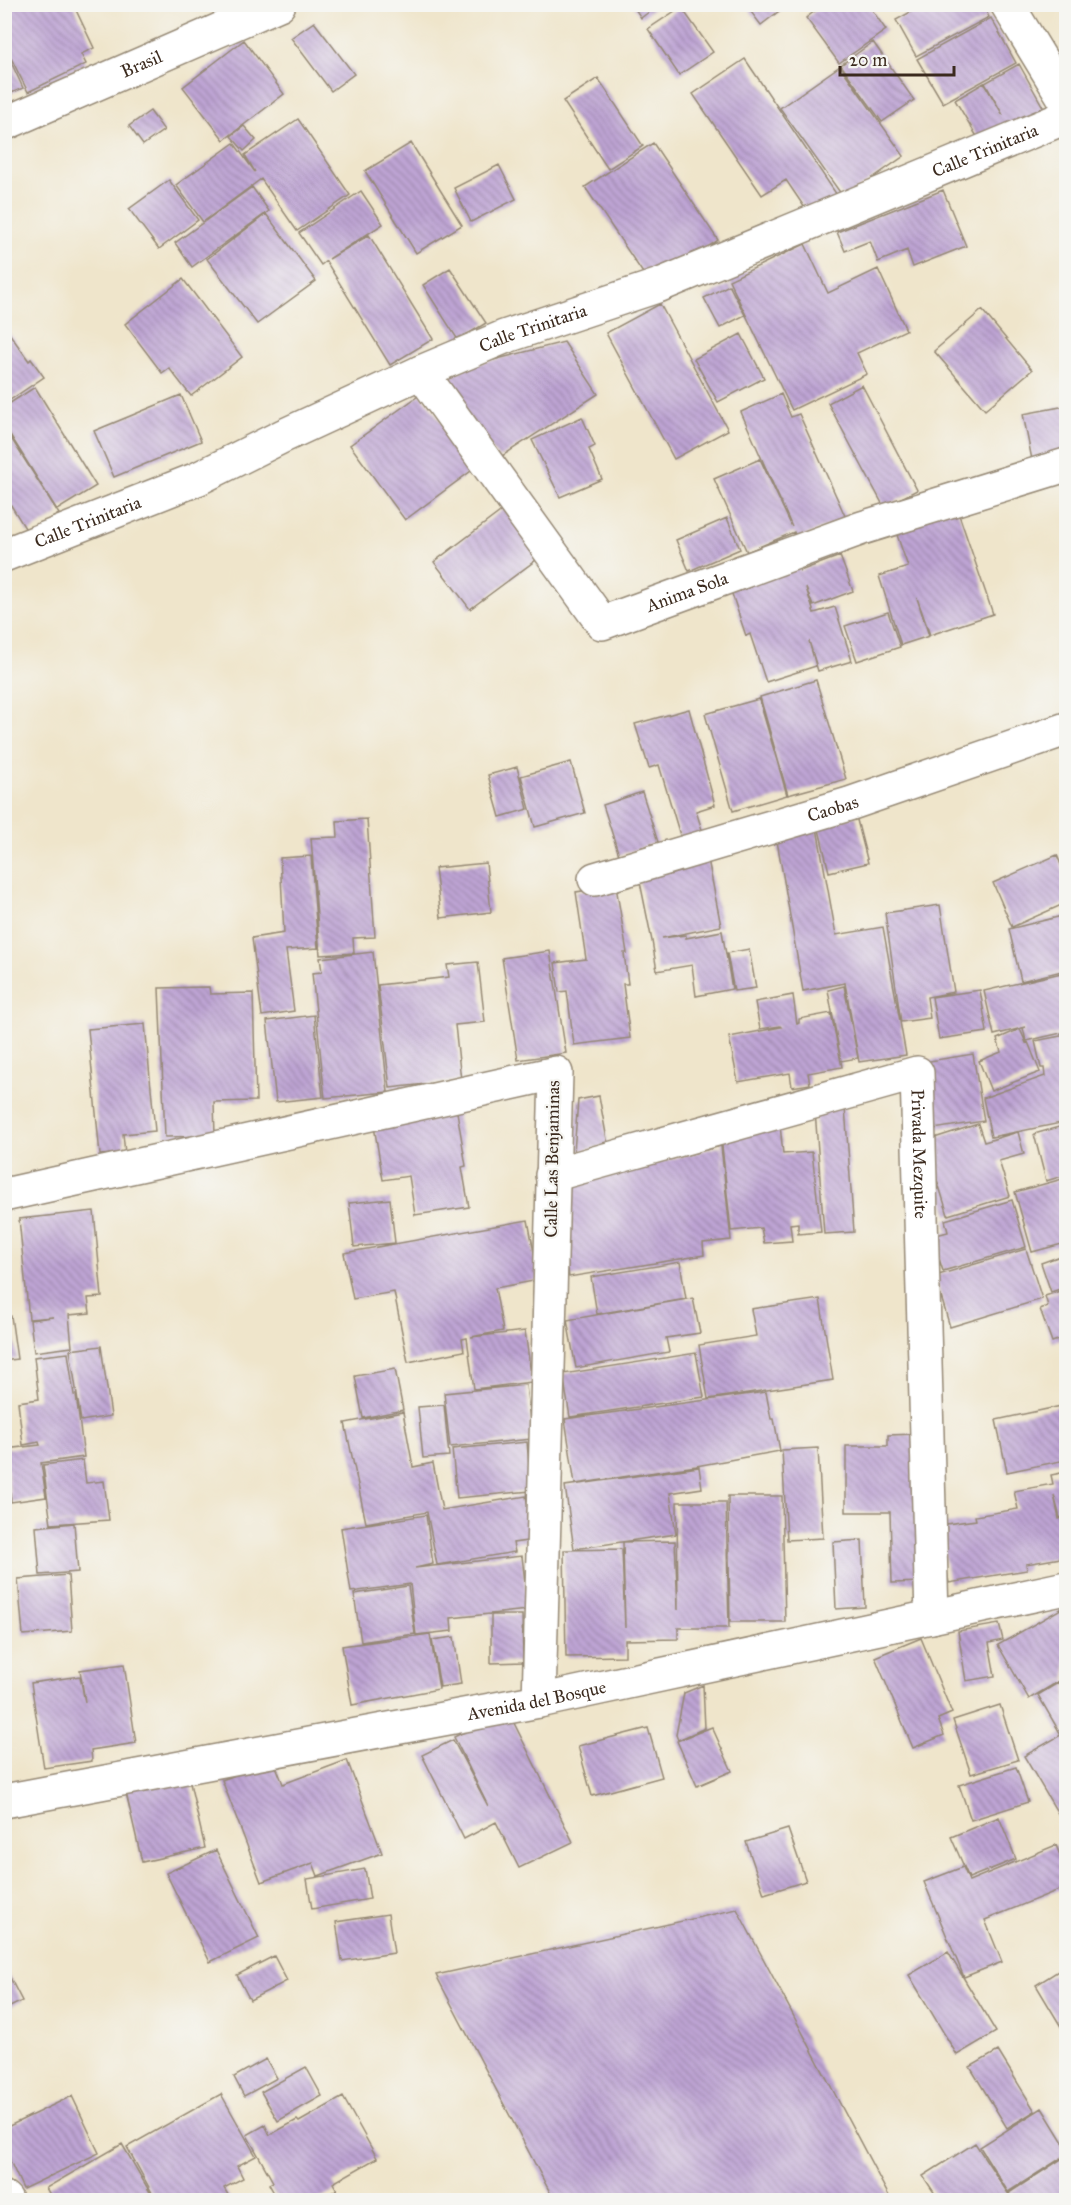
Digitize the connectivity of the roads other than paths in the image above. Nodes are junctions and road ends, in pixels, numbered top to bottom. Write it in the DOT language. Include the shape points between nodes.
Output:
graph roads {
  1 [pos="279,4"];
  2 [pos="1007,4"];
  3 [pos="1066,101"];
  4 [pos="1066,117"];
  5 [pos="4,124"];
  6 [pos="421,372"];
  7 [pos="1066,465"];
  8 [pos="4,555"];
  9 [pos="1066,729"];
  10 [pos="595,879"];
  11 [pos="552,1175"];
  12 [pos="4,1195"];
  13 [pos="1066,1588"];
  14 [pos="932,1617"];
  15 [pos="539,1701"];
  16 [pos="4,1801"];
  1 -- 5 [label="street, Brasil"];
  2 -- 3 [label="street"];
  4 -- 6 [label="street, Calle Trinitaria" via="660,285 504,337"];
  6 -- 7 [label="street, Anima Sola" via="602,623 862,528"];
  6 -- 8 [label="street, Calle Trinitaria" via="197,479"];
  9 -- 10 [label="street, Caobas" via="849,804"];
  11 -- 12 [label="street, Calle Las Benjaminas" via="556,1072"];
  11 -- 14 [label="street, Privada Mezquite" via="917,1073"];
  11 -- 15 [label="street, Calle Las Benjaminas"];
  13 -- 14 [label="street, Avenida del Bosque"];
  14 -- 15 [label="street, Avenida del Bosque"];
  15 -- 16 [label="street, Avenida del Bosque"];
}
